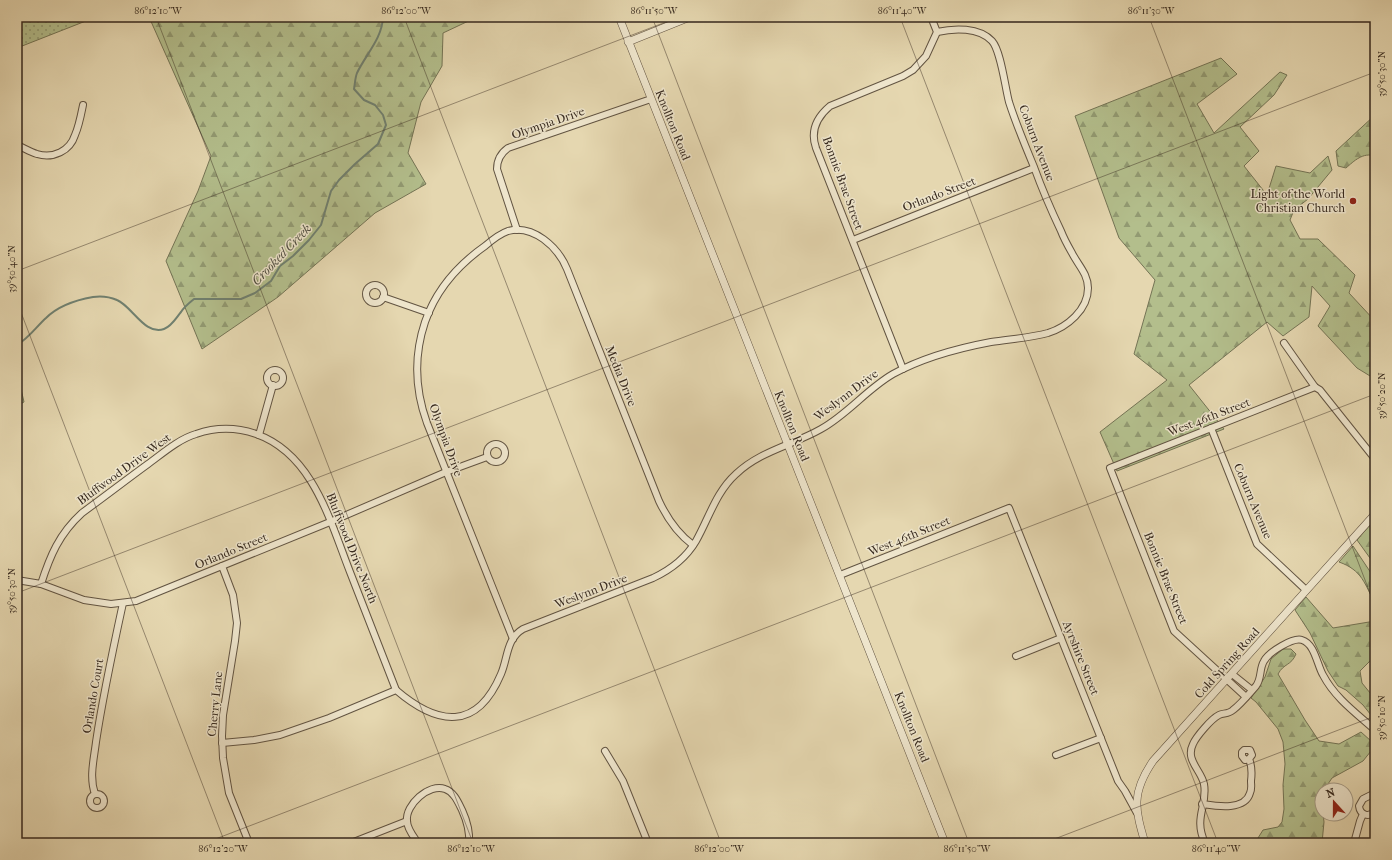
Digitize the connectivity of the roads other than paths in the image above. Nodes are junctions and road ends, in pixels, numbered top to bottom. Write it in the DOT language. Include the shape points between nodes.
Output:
graph roads {
  1 [pos="619,17"];
  2 [pos="690,17"];
  3 [pos="932,17"];
  4 [pos="1372,17"];
  5 [pos="1375,21"];
  6 [pos="937,32"];
  7 [pos="628,42"];
  8 [pos="651,99"];
  9 [pos="83,105"];
  10 [pos="17,145"];
  11 [pos="1034,168"];
  12 [pos="517,230"];
  13 [pos="853,240"];
  14 [pos="383,297"];
  15 [pos="1084,303"];
  16 [pos="429,313"];
  17 [pos="1284,343"];
  18 [pos="904,369"];
  19 [pos="273,385"];
  20 [pos="1316,387"];
  21 [pos="1211,428"];
  22 [pos="259,435"];
  23 [pos="788,445"];
  24 [pos="487,457"];
  25 [pos="1375,459"];
  26 [pos="1110,468"];
  27 [pos="446,472"];
  28 [pos="1010,508"];
  29 [pos="1375,514"];
  30 [pos="330,522"];
  31 [pos="693,545"];
  32 [pos="222,566"];
  33 [pos="840,575"];
  34 [pos="17,580"];
  35 [pos="41,584"];
  36 [pos="1306,590"];
  37 [pos="123,603"];
  38 [pos="1061,638"];
  39 [pos="513,639"];
  40 [pos="1016,656"];
  41 [pos="1232,674"];
  42 [pos="1226,680"];
  43 [pos="396,690"];
  44 [pos="1252,690"];
  45 [pos="1246,697"];
  46 [pos="1375,730"];
  47 [pos="1101,738"];
  48 [pos="222,743"];
  49 [pos="605,751"];
  50 [pos="1056,755"];
  51 [pos="1250,759"];
  52 [pos="1375,793"];
  53 [pos="95,794"];
  54 [pos="1202,804"];
  55 [pos="1375,811"];
  56 [pos="1137,813"];
  57 [pos="1363,814"];
  58 [pos="407,822"];
  59 [pos="1204,840"];
  60 [pos="249,843"];
  61 [pos="351,843"];
  62 [pos="418,843"];
  63 [pos="469,843"];
  64 [pos="648,843"];
  65 [pos="945,843"];
  66 [pos="1146,843"];
  67 [pos="1354,843"];
  1 -- 7 [label="street, Knollton Road"];
  2 -- 7 [label="street"];
  3 -- 6 [label="street"];
  4 -- 5 [label="main road"];
  6 -- 11 [label="street, Coburn Avenue" via="955,28 967,30 985,36 994,44 1009,101"];
  6 -- 13 [label="street, Bonnie Brae Street" via="926,56 913,70 830,106 823,111 817,121 815,145"];
  7 -- 8 [label="street, Knollton Road"];
  8 -- 12 [label="street, Olympia Drive" via="508,148 503,152 497,168"];
  8 -- 23 [label="street, Knollton Road"];
  9 -- 10 [label="street" via="75,136 64,150 44,155"];
  11 -- 13 [label="street, Orlando Street"];
  11 -- 15 [label="street, Coburn Avenue" via="1060,231 1085,275 1088,291"];
  12 -- 16 [label="street, Olympia Drive" via="499,235 466,260 447,281"];
  12 -- 31 [label="street, Media Drive" via="543,239 562,258 659,501 672,523"];
  13 -- 18 [label="street, Bonnie Brae Street"];
  14 -- 16 [label="street"];
  15 -- 18 [label="street, Weslynn Drive" via="1072,319 1051,332 977,345"];
  16 -- 27 [label="street, Olympia Drive" via="419,350 418,389 425,418"];
  17 -- 20 [label="street"];
  18 -- 23 [label="street, Weslynn Drive" via="875,386 831,423"];
  19 -- 22 [label="street"];
  20 -- 21 [label="street, West 46th Street"];
  20 -- 25 [label="street"];
  21 -- 26 [label="street, West 46th Street"];
  21 -- 36 [label="street, Coburn Avenue" via="1257,544"];
  22 -- 30 [label="street, Bluffwood Drive North" via="282,448 301,468 316,489"];
  22 -- 35 [label="street, Bluffwood Drive West" via="236,429 212,430 189,436 171,447 76,519 64,532 53,551"];
  23 -- 31 [label="street, Weslynn Drive" via="759,457 733,477 718,496"];
  23 -- 33 [label="street, Knollton Road"];
  24 -- 27 [label="street, Orlando Street"];
  26 -- 42 [label="street, Bonnie Brae Street" via="1174,631"];
  27 -- 30 [label="street, Orlando Street"];
  27 -- 39 [label="street, Olympia Drive"];
  28 -- 33 [label="street, West 46th Street"];
  28 -- 38 [label="street, Ayrshire Street"];
  29 -- 36 [label="street, Cold Spring Road"];
  30 -- 32 [label="street, Orlando Street"];
  30 -- 43 [label="street, Bluffwood Drive North"];
  31 -- 39 [label="street, Weslynn Drive" via="682,560 659,576 523,629"];
  32 -- 37 [label="street, Orlando Street" via="146,598"];
  32 -- 48 [label="street, Cherry Lane" via="230,583 237,622 224,702"];
  33 -- 65 [label="street, Knollton Road"];
  34 -- 35 [label="street, Orlando Street"];
  35 -- 37 [label="street, Orlando Street" via="84,600"];
  36 -- 41 [label="street, Cold Spring Road"];
  37 -- 53 [label="street, Orlando Court" via="99,721 92,774"];
  38 -- 40 [label="street"];
  38 -- 47 [label="street, Ayrshire Street"];
  39 -- 43 [label="street" via="492,691 473,712 465,716 446,718 437,715 418,706"];
  41 -- 42 [label="street, Cold Spring Road"];
  41 -- 44 [label="street"];
  42 -- 45 [label="street, Bonnie Brae Street"];
  42 -- 56 [label="street, Cold Spring Road" via="1148,768 1139,787"];
  43 -- 48 [label="street" via="280,736"];
  44 -- 45 [label="street"];
  44 -- 46 [label="street" via="1259,682 1262,664 1269,656 1291,640 1302,640 1312,647 1320,670 1339,698"];
  45 -- 54 [label="street" via="1234,710 1214,719 1193,744 1192,760 1204,785"];
  47 -- 50 [label="street"];
  47 -- 56 [label="street, Ayrshire Street" via="1118,781"];
  48 -- 60 [label="street, Cherry Lane" via="229,793"];
  49 -- 64 [label="street" via="623,781"];
  51 -- 54 [label="street" via="1251,790 1246,800 1230,806"];
  52 -- 57 [label="street" via="1361,801 1359,808"];
  54 -- 59 [label="street" via="1199,825"];
  55 -- 57 [label="street" via="1369,815"];
  56 -- 66 [label="street, Cold Spring Road"];
  57 -- 67 [label="street"];
  58 -- 61 [label="street"];
  58 -- 62 [label="street"];
  58 -- 63 [label="street" via="410,808 420,796 434,789 444,789 454,796 466,820"];
}
